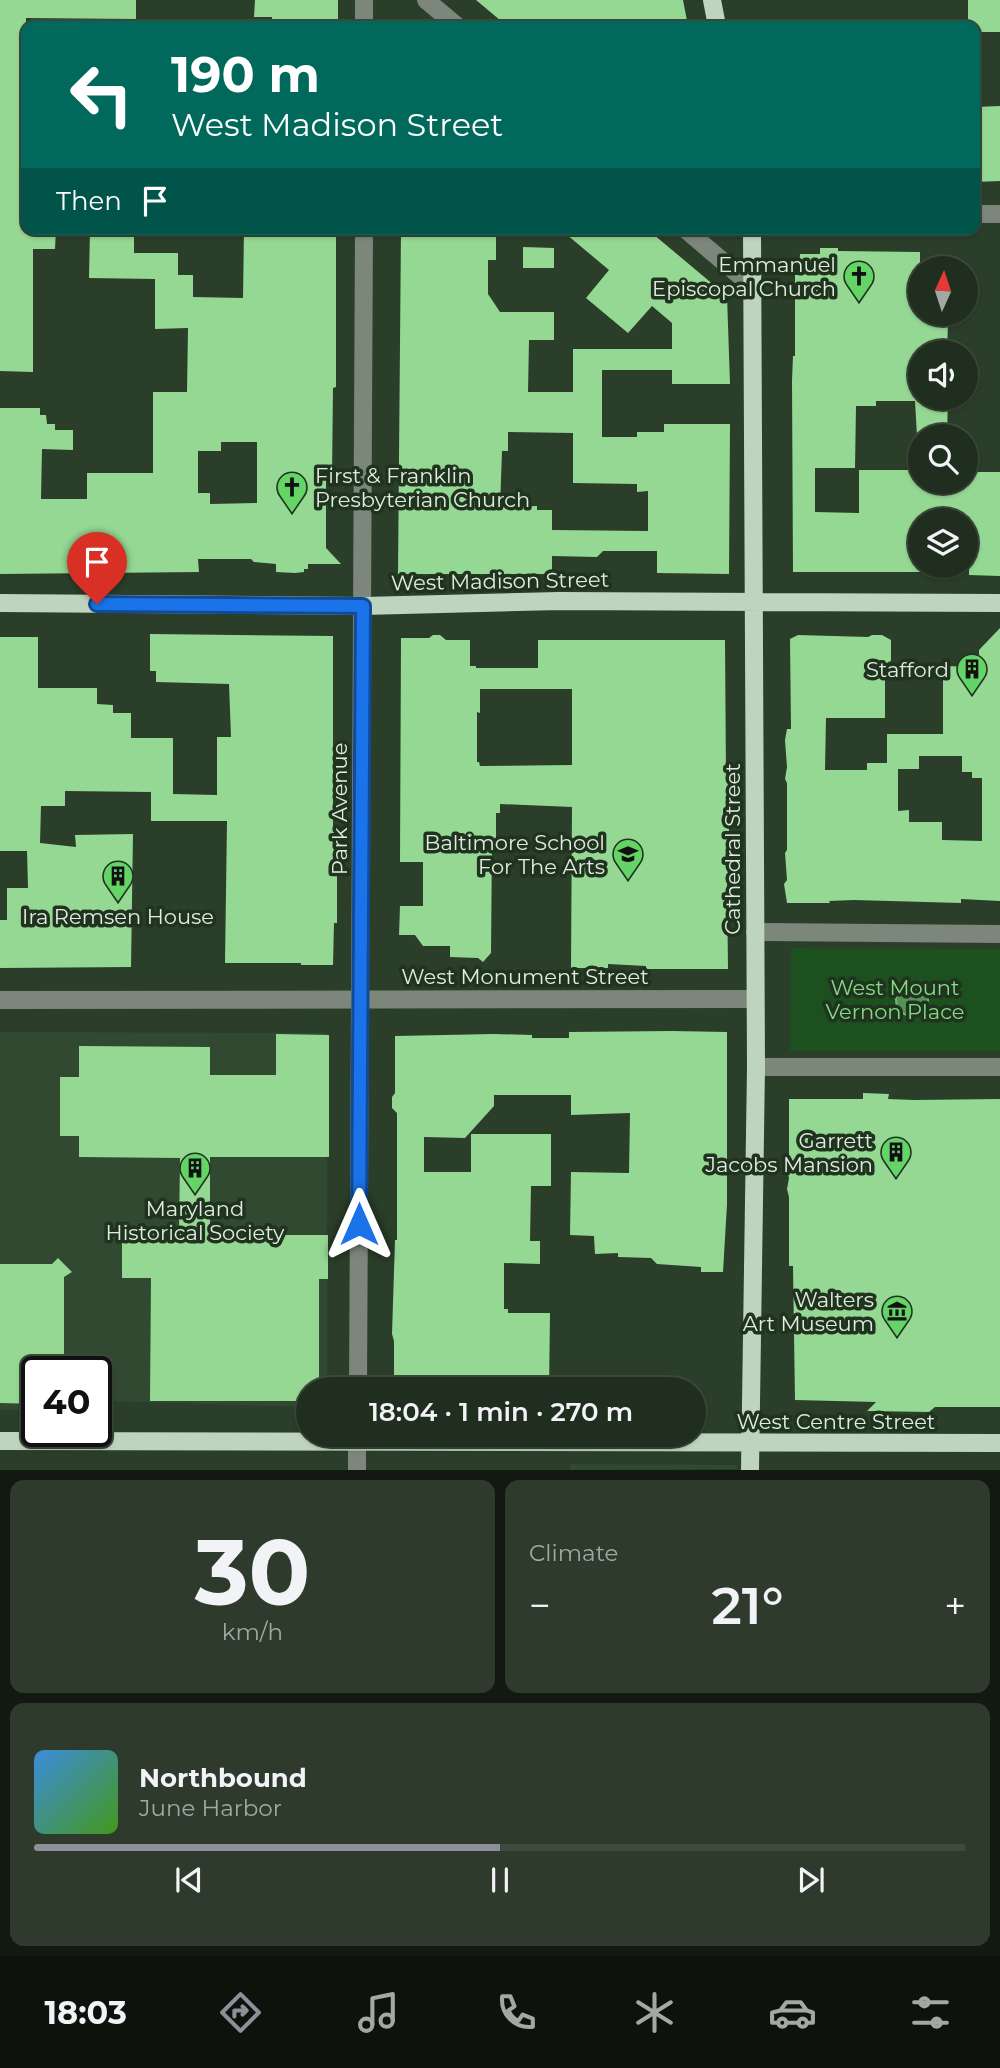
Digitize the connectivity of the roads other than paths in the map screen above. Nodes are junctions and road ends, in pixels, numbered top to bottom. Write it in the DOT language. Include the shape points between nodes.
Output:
graph roads {
  1 [pos="365,0"];
  2 [pos="426,0"];
  3 [pos="712,0"];
  4 [pos="364,21"];
  5 [pos="451,21"];
  6 [pos="716,21"];
  7 [pos="980,214"];
  8 [pos="1000,214"];
  9 [pos="364,235"];
  10 [pos="692,235"];
  11 [pos="752,235"];
  12 [pos="753,287"];
  13 [pos="755,601"];
  14 [pos="0,603"];
  15 [pos="1000,603"];
  16 [pos="363,606"];
  17 [pos="755,932"];
  18 [pos="1000,934"];
  19 [pos="360,999"];
  20 [pos="755,999"];
  21 [pos="0,1000"];
  22 [pos="756,1067"];
  23 [pos="1000,1067"];
  24 [pos="358,1377"];
  25 [pos="296,1439"];
  26 [pos="0,1441"];
  27 [pos="706,1443"];
  28 [pos="1000,1443"];
  29 [pos="751,1444"];
  30 [pos="357,1447"];
  31 [pos="357,1469"];
  32 [pos="750,1469"];
  1 -- 4 [label="street"];
  2 -- 5 [label="street"];
  3 -- 6 [label="main road"];
  7 -- 8 [label="street"];
  9 -- 16 [label="street, Park Avenue"];
  10 -- 12 [label="street"];
  11 -- 12 [label="main road, Cathedral Street"];
  12 -- 13 [label="main road, Cathedral Street"];
  13 -- 15 [label="main road, West Madison Street"];
  13 -- 16 [label="main road, West Madison Street"];
  13 -- 17 [label="main road, Cathedral Street"];
  14 -- 16 [label="main road, West Madison Street"];
  16 -- 19 [label="street, Park Avenue"];
  17 -- 18 [label="street"];
  17 -- 20 [label="main road, Cathedral Street"];
  19 -- 20 [label="street, West Monument Street"];
  19 -- 21 [label="street, West Monument Street"];
  19 -- 24 [label="street, Park Avenue"];
  20 -- 22 [label="main road, Cathedral Street"];
  22 -- 23 [label="street"];
  22 -- 29 [label="main road, Cathedral Street"];
  25 -- 26 [label="main road, West Centre Street"];
  27 -- 29 [label="main road, West Centre Street"];
  28 -- 29 [label="main road, West Centre Street"];
  29 -- 32 [label="main road, Cathedral Street"];
  30 -- 31 [label="street"];
}
